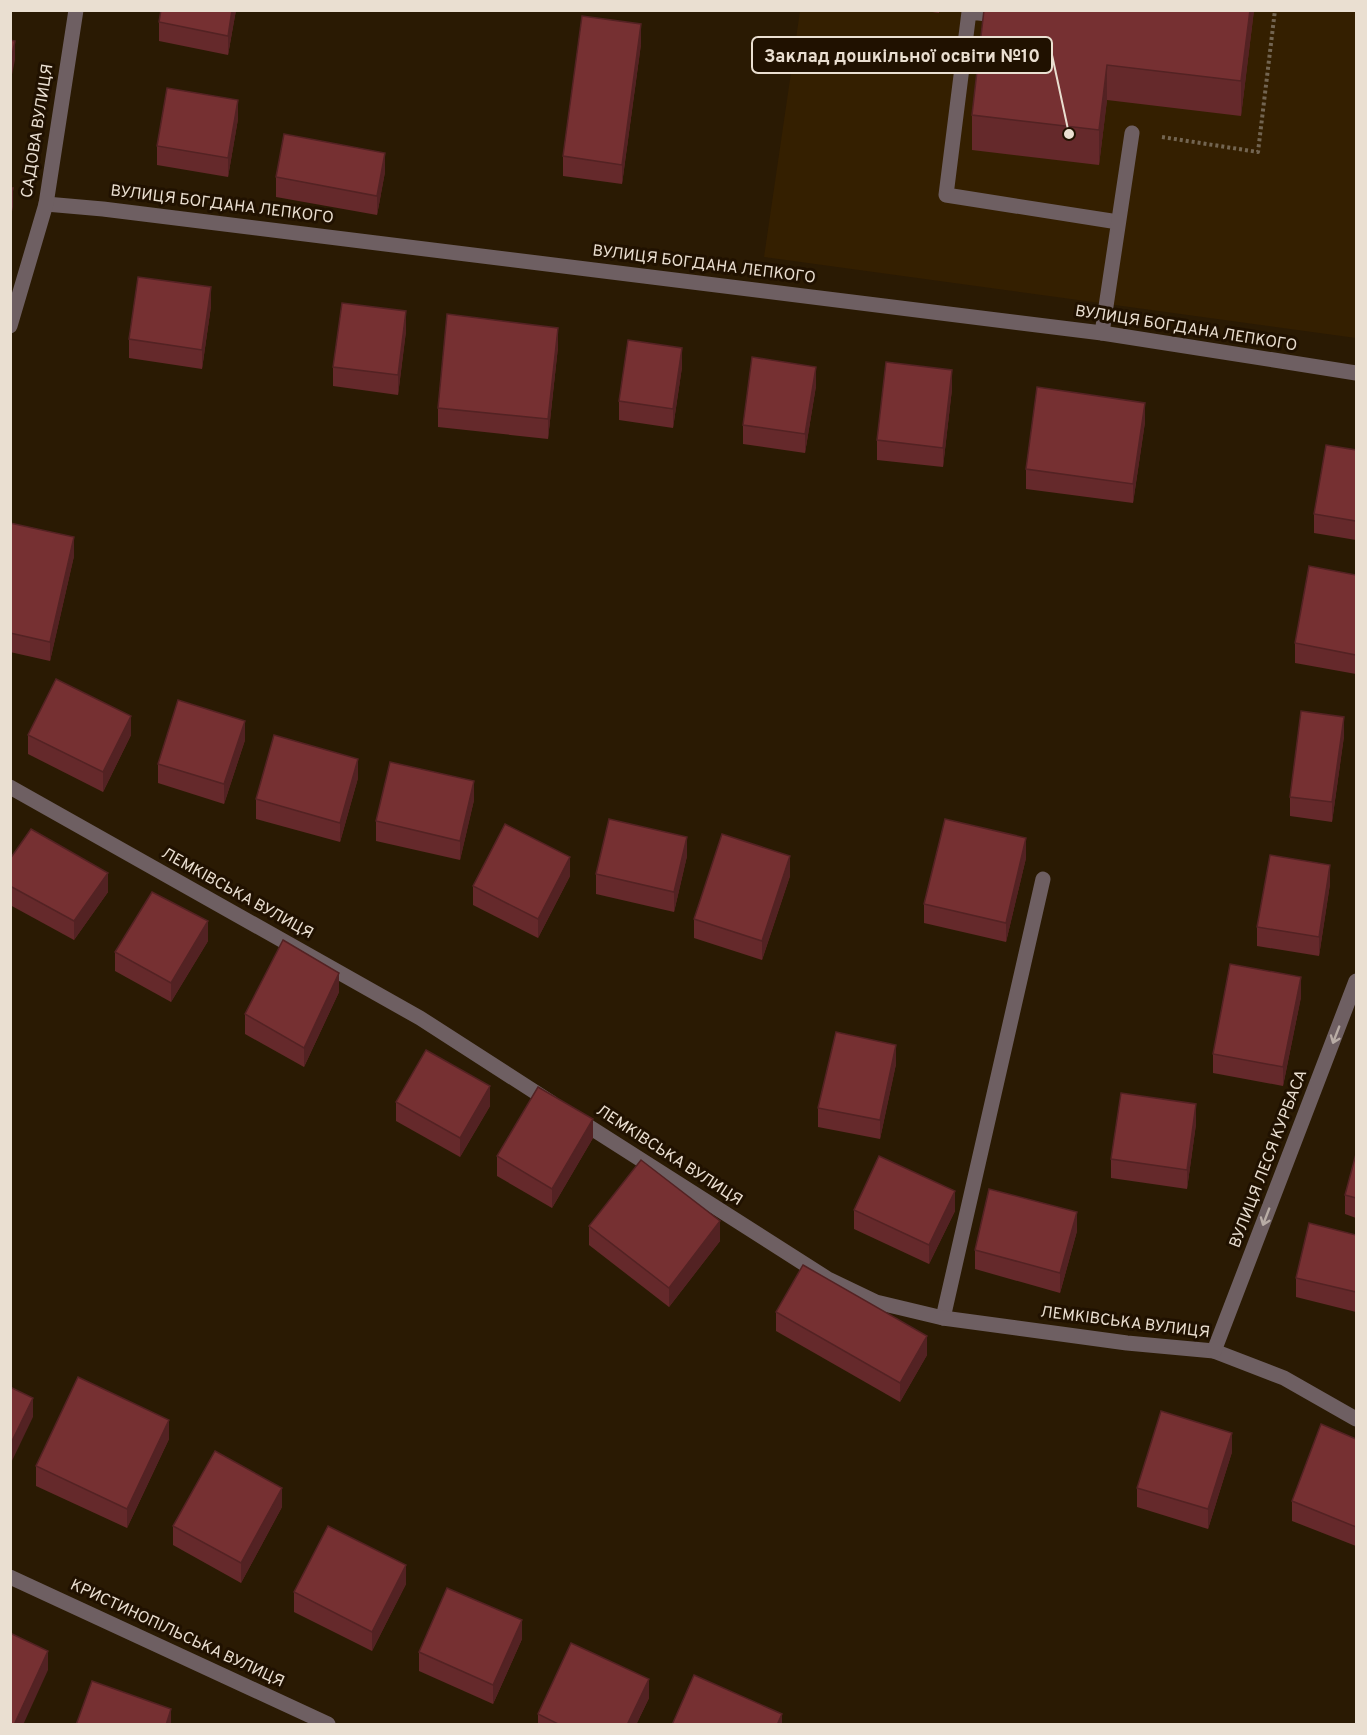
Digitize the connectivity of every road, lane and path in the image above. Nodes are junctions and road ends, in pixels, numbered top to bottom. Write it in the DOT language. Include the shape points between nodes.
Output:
graph roads {
  1 [pos="76,10"];
  2 [pos="1016,10"];
  3 [pos="1275,10"];
  4 [pos="1132,133"];
  5 [pos="46,204"];
  6 [pos="1118,222"];
  7 [pos="10,326"];
  8 [pos="1102,333"];
  9 [pos="1356,373"];
  10 [pos="10,787"];
  11 [pos="1043,879"];
  12 [pos="1356,981"];
  13 [pos="943,1318"];
  14 [pos="1214,1351"];
  15 [pos="1356,1419"];
  16 [pos="10,1576"];
  17 [pos="328,1725"];
  1 -- 5 [label="street, САДОВА ВУЛИЦЯ"];
  2 -- 6 [label="street" via="1015,17 969,12 946,195"];
  3 -- 4 [label="path" via="1258,152"];
  4 -- 6 [label="street"];
  5 -- 7 [label="street, САДОВА ВУЛИЦЯ"];
  5 -- 8 [label="street, ВУЛИЦЯ БОГДАНА ЛЕПКОГО"];
  6 -- 8 [label="street"];
  8 -- 9 [label="street, ВУЛИЦЯ БОГДАНА ЛЕПКОГО"];
  10 -- 13 [label="street, ЛЕМКІВСЬКА ВУЛИЦЯ" via="420,1018 828,1279 876,1302"];
  11 -- 13 [label="street"];
  12 -- 14 [label="street, ВУЛИЦЯ ЛЕСЯ КУРБАСА, one-way"];
  13 -- 14 [label="street, ЛЕМКІВСЬКА ВУЛИЦЯ"];
  14 -- 15 [label="street, ЛЕМКІВСЬКА ВУЛИЦЯ" via="1284,1378"];
  16 -- 17 [label="street, КРИСТИНОПІЛЬСЬКА ВУЛИЦЯ"];
}
